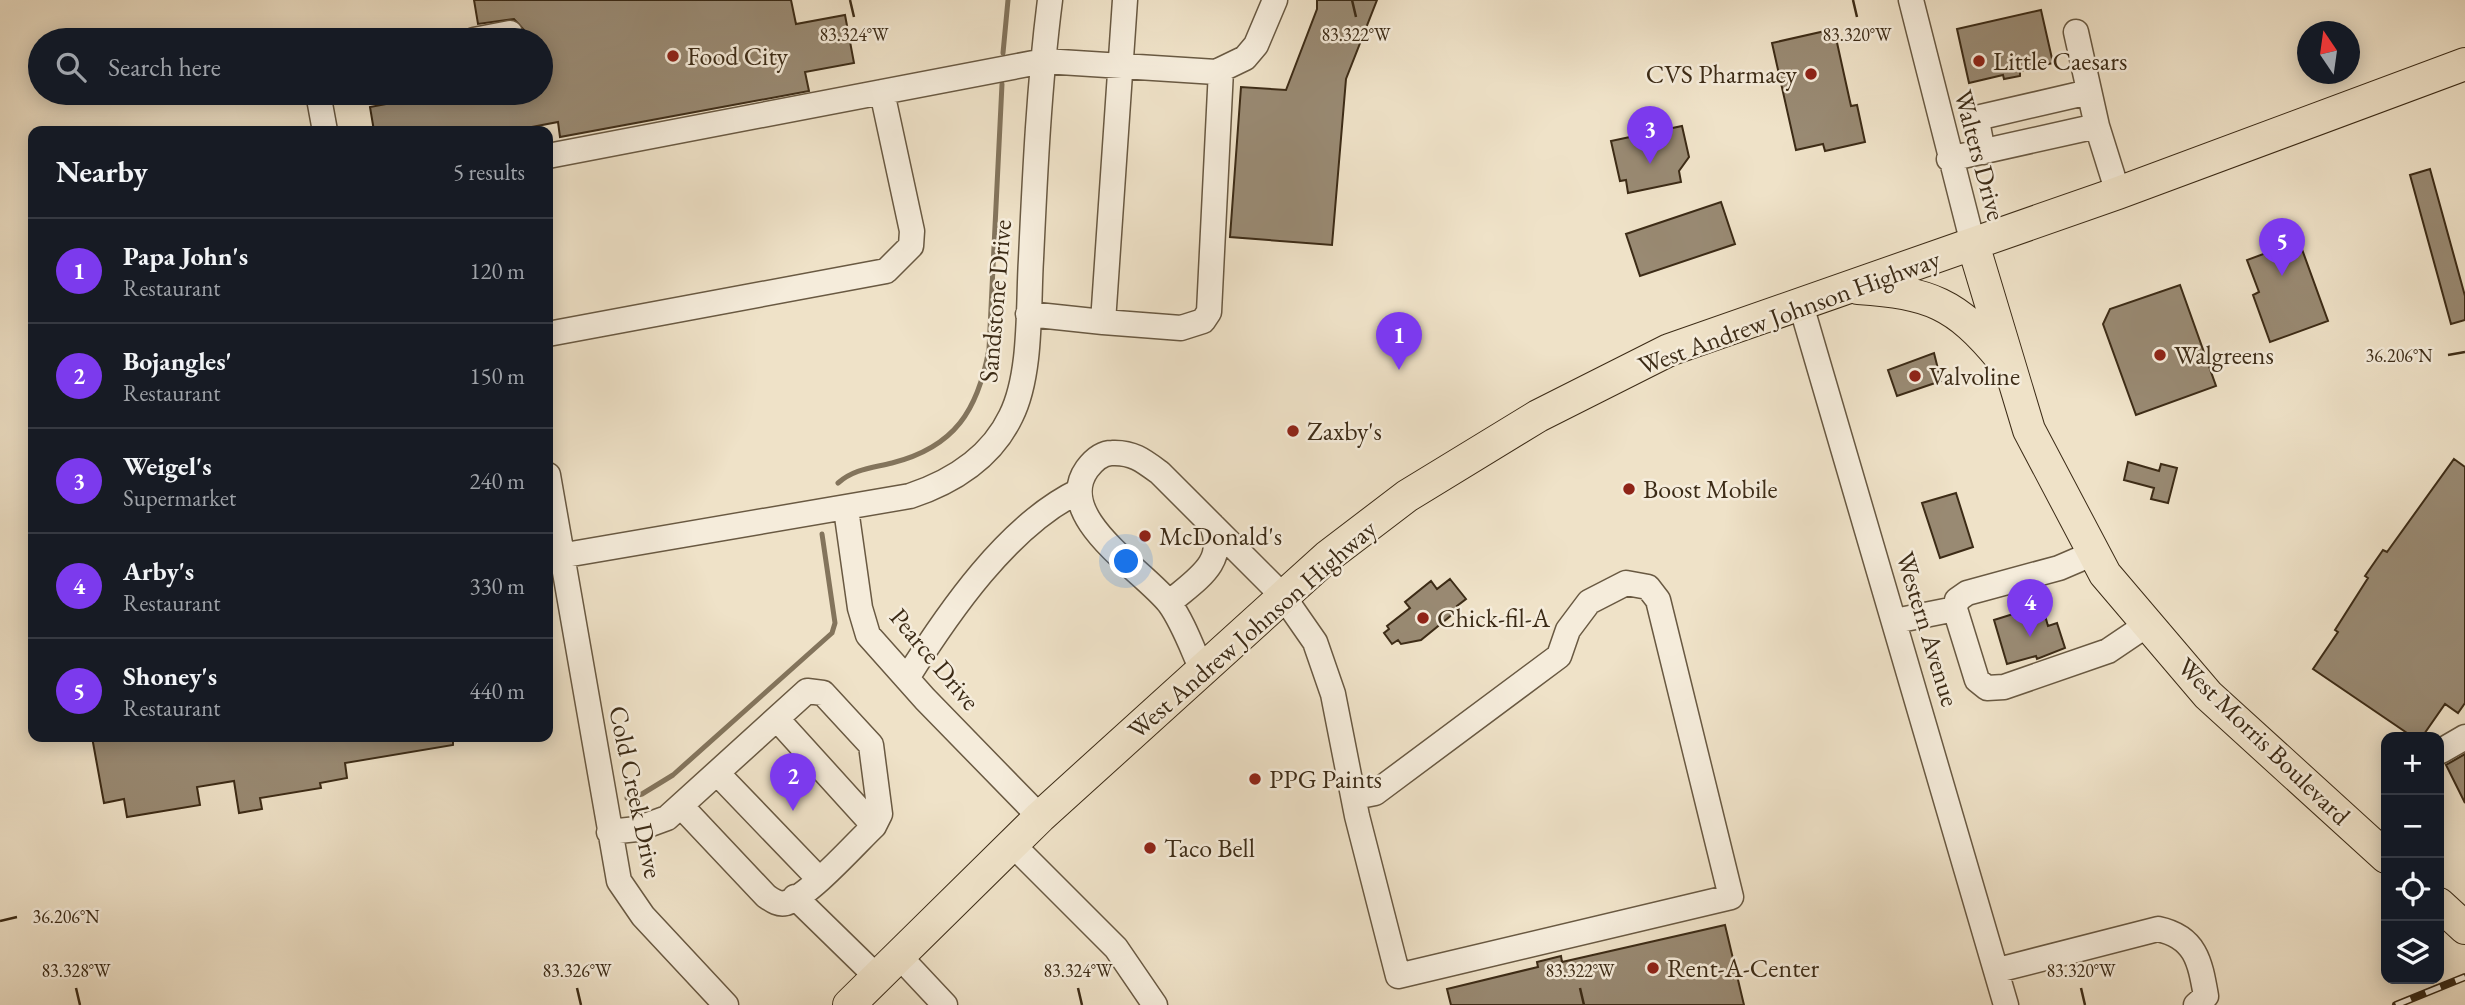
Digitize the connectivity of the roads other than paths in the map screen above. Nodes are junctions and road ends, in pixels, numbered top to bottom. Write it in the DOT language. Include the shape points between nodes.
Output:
graph roads {
  1 [pos="1050,0"];
  2 [pos="1125,0"];
  3 [pos="1275,0"];
  4 [pos="1911,0"];
  5 [pos="2076,32"];
  6 [pos="1044,61"];
  7 [pos="2465,64"];
  8 [pos="1119,66"];
  9 [pos="1221,70"];
  10 [pos="882,92"];
  11 [pos="2089,92"];
  12 [pos="320,105"];
  13 [pos="324,126"];
  14 [pos="2097,126"];
  15 [pos="1983,152"];
  16 [pos="553,155"];
  17 [pos="1949,159"];
  18 [pos="2118,193"];
  19 [pos="1973,244"];
  20 [pos="1849,287"];
  21 [pos="1801,304"];
  22 [pos="1028,314"];
  23 [pos="1103,322"];
  24 [pos="553,333"];
  25 [pos="2007,364"];
  26 [pos="1079,491"];
  27 [pos="846,509"];
  28 [pos="1212,525"];
  29 [pos="553,534"];
  30 [pos="2094,553"];
  31 [pos="555,557"];
  32 [pos="1283,596"];
  33 [pos="1169,603"];
  34 [pos="1955,609"];
  35 [pos="1895,621"];
  36 [pos="2148,624"];
  37 [pos="1202,670"];
  38 [pos="907,678"];
  39 [pos="777,719"];
  40 [pos="2465,737"];
  41 [pos="2444,749"];
  42 [pos="718,774"];
  43 [pos="1355,796"];
  44 [pos="682,807"];
  45 [pos="1040,817"];
  46 [pos="874,826"];
  47 [pos="609,832"];
  48 [pos="1013,844"];
  49 [pos="2381,852"];
  50 [pos="819,879"];
  51 [pos="795,897"];
  52 [pos="2444,909"];
  53 [pos="2465,928"];
  54 [pos="888,966"];
  55 [pos="1998,970"];
  56 [pos="726,1005"];
  57 [pos="849,1005"];
  58 [pos="945,1005"];
  59 [pos="1155,1005"];
  60 [pos="2007,1005"];
  61 [pos="2196,1005"];
  1 -- 6 [label="street, Sandstone Drive"];
  2 -- 8 [label="street"];
  3 -- 9 [label="street" via="1256,45 1245,58"];
  4 -- 17 [label="street, Walters Drive"];
  5 -- 11 [label="street"];
  6 -- 8 [label="street"];
  6 -- 10 [label="street"];
  6 -- 22 [label="street, Sandstone Drive"];
  7 -- 18 [label="main road, West Andrew Johnson Highway"];
  8 -- 9 [label="street"];
  8 -- 23 [label="street"];
  9 -- 23 [label="street" via="1209,312 1203,321 1181,328"];
  10 -- 16 [label="street"];
  10 -- 24 [label="street" via="912,231 911,246 886,271"];
  11 -- 14 [label="street"];
  11 -- 15 [label="street" via="1981,117 1978,126"];
  12 -- 13 [label="street"];
  14 -- 15 [label="street"];
  14 -- 18 [label="street"];
  15 -- 17 [label="street"];
  17 -- 19 [label="street, Walters Drive"];
  18 -- 19 [label="main road, West Andrew Johnson Highway"];
  19 -- 20 [label="main road, West Andrew Johnson Highway"];
  19 -- 25 [label="main road, West Morris Boulevard"];
  20 -- 21 [label="main road, West Andrew Johnson Highway"];
  20 -- 25 [label="main road" via="1886,290 1944,304 1968,321"];
  21 -- 32 [label="main road, West Andrew Johnson Highway" via="1669,350 1538,415 1407,496"];
  21 -- 35 [label="street, Western Avenue"];
  22 -- 23 [label="street"];
  22 -- 27 [label="street, Sandstone Drive" via="1012,416 992,444 965,471 938,487"];
  25 -- 30 [label="main road, West Morris Boulevard" via="2029,430"];
  26 -- 28 [label="street" via="1092,461 1107,453 1126,452 1160,473"];
  26 -- 33 [label="street" via="1089,523"];
  26 -- 38 [label="street" via="1054,503 970,585"];
  27 -- 31 [label="street, Sandstone Drive"];
  27 -- 38 [label="street, Pearce Drive" via="868,635"];
  28 -- 32 [label="street"];
  28 -- 33 [label="street" via="1217,552 1209,567"];
  29 -- 31 [label="street, Cold Creek Drive"];
  30 -- 34 [label="street" via="2059,568 1967,593 1957,600"];
  30 -- 36 [label="main road, West Morris Boulevard" via="2105,574"];
  31 -- 47 [label="street, Cold Creek Drive"];
  32 -- 37 [label="main road, West Andrew Johnson Highway"];
  32 -- 43 [label="street" via="1315,642"];
  33 -- 37 [label="street"];
  34 -- 35 [label="street"];
  34 -- 36 [label="street" via="1977,680 1987,688 2004,687 2108,651"];
  35 -- 55 [label="street, Western Avenue"];
  36 -- 49 [label="main road, West Morris Boulevard" via="2208,695"];
  37 -- 45 [label="main road, West Andrew Johnson Highway"];
  38 -- 45 [label="street, Pearce Drive"];
  39 -- 42 [label="street"];
  39 -- 46 [label="street"];
  39 -- 46 [label="street" via="807,691 816,690 867,738 880,814"];
  40 -- 41 [label="street"];
  42 -- 44 [label="street"];
  42 -- 50 [label="street"];
  43 -- 43 [label="street" via="1398,976 1731,897 1658,600 1648,587 1626,583 1589,601 1568,630 1559,656 1375,793"];
  44 -- 47 [label="street" via="637,829"];
  44 -- 51 [label="street" via="766,896 778,904"];
  45 -- 48 [label="main road, West Andrew Johnson Highway"];
  46 -- 50 [label="street"];
  47 -- 56 [label="street, Cold Creek Drive" via="625,894"];
  48 -- 54 [label="main road, West Andrew Johnson Highway"];
  48 -- 59 [label="street" via="1116,948"];
  50 -- 51 [label="street"];
  51 -- 54 [label="street"];
  52 -- 53 [label="main road"];
  54 -- 57 [label="main road, West Andrew Johnson Highway"];
  54 -- 58 [label="street"];
  55 -- 60 [label="street, Western Avenue"];
  55 -- 61 [label="street" via="2158,929 2176,932 2194,950 2206,996"];
}
